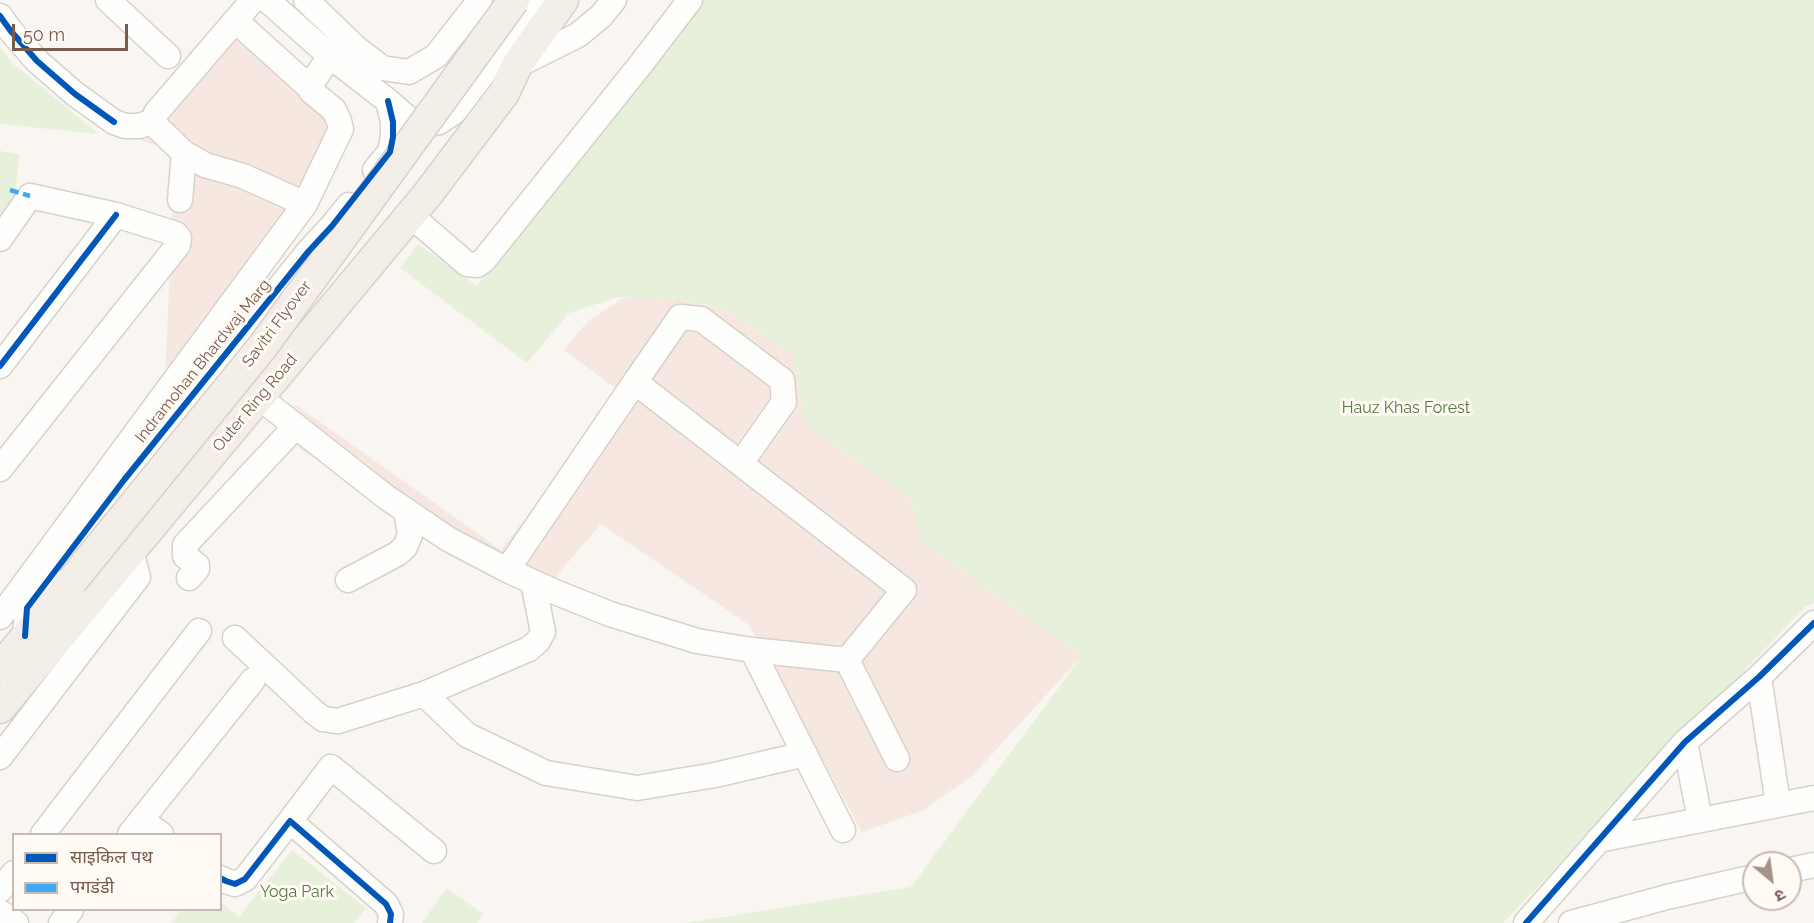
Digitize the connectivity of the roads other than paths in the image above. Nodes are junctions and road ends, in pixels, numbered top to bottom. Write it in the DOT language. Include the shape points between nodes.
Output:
graph roads {
  1 [pos="108,0"];
  2 [pos="253,0"];
  3 [pos="267,0"];
  4 [pos="306,0"];
  5 [pos="480,0"];
  6 [pos="493,0"];
  7 [pos="563,0"];
  8 [pos="614,0"];
  9 [pos="690,0"];
  10 [pos="528,3"];
  11 [pos="0,16"];
  12 [pos="236,21"];
  13 [pos="168,56"];
  14 [pos="330,56"];
  15 [pos="517,65"];
  16 [pos="309,87"];
  17 [pos="388,101"];
  18 [pos="154,121"];
  19 [pos="184,153"];
  20 [pos="180,200"];
  21 [pos="303,207"];
  22 [pos="116,215"];
  23 [pos="410,215"];
  24 [pos="0,239"];
  25 [pos="308,252"];
  26 [pos="347,291"];
  27 [pos="0,366"];
  28 [pos="635,382"];
  29 [pos="260,398"];
  30 [pos="296,426"];
  31 [pos="741,463"];
  32 [pos="0,469"];
  33 [pos="406,510"];
  34 [pos="131,552"];
  35 [pos="507,570"];
  36 [pos="189,578"];
  37 [pos="348,580"];
  38 [pos="534,582"];
  39 [pos="0,617"];
  40 [pos="1814,623"];
  41 [pos="199,631"];
  42 [pos="25,636"];
  43 [pos="235,638"];
  44 [pos="752,650"];
  45 [pos="847,660"];
  46 [pos="0,668"];
  47 [pos="1759,677"];
  48 [pos="253,680"];
  49 [pos="424,694"];
  50 [pos="0,708"];
  51 [pos="1685,742"];
  52 [pos="805,754"];
  53 [pos="0,757"];
  54 [pos="897,759"];
  55 [pos="1814,798"];
  56 [pos="1778,804"];
  57 [pos="1700,820"];
  58 [pos="290,821"];
  59 [pos="136,827"];
  60 [pos="843,830"];
  61 [pos="44,833"];
  62 [pos="157,833"];
  63 [pos="1598,840"];
  64 [pos="435,851"];
  65 [pos="12,875"];
  66 [pos="222,879"];
  67 [pos="1742,881"];
  68 [pos="0,890"];
  69 [pos="0,912"];
  70 [pos="16,923"];
  71 [pos="390,923"];
  72 [pos="1526,923"];
  73 [pos="1571,923"];
  1 -- 13 [label="street"];
  2 -- 12 [label="street"];
  3 -- 14 [label="street"];
  4 -- 5 [label="street" via="382,68 410,72 436,56"];
  6 -- 10 [label="street" via="496,8 513,17 524,15"];
  7 -- 15 [label="main road, Outer Ring Road"];
  8 -- 15 [label="street" via="578,35"];
  9 -- 23 [label="street" via="484,260 477,265 467,264"];
  10 -- 17 [label="street" via="453,112 439,122 411,121"];
  10 -- 42 [label="main road, Savitri Flyover, bridge" via="263,346"];
  11 -- 18 [label="street" via="38,61 114,122 139,126"];
  12 -- 16 [label="street"];
  12 -- 18 [label="street" via="156,113"];
  14 -- 16 [label="street"];
  14 -- 17 [label="street"];
  15 -- 23 [label="main road, Outer Ring Road" via="504,93"];
  16 -- 21 [label="street" via="334,110 341,129"];
  17 -- 25 [label="street, Indramohan Bhardwaj Marg" via="393,122 390,152"];
  18 -- 19 [label="street"];
  19 -- 20 [label="street"];
  19 -- 21 [label="street" via="205,165 243,176"];
  21 -- 39 [label="street"];
  22 -- 24 [label="street" via="30,196"];
  22 -- 27 [label="street"];
  22 -- 32 [label="street" via="176,234 178,245"];
  23 -- 26 [label="main road, Outer Ring Road"];
  25 -- 26 [label="street" via="321,246 334,247 346,254 353,279"];
  25 -- 42 [label="street, Indramohan Bhardwaj Marg" via="124,480 27,608"];
  26 -- 29 [label="main road, Outer Ring Road"];
  28 -- 31 [label="street"];
  28 -- 31 [label="street" via="680,317 701,319 782,380 784,402"];
  28 -- 35 [label="street"];
  29 -- 30 [label="street"];
  29 -- 34 [label="main road, Outer Ring Road"];
  30 -- 33 [label="street"];
  30 -- 36 [label="street" via="185,545 185,556 196,565"];
  31 -- 45 [label="street" via="904,590"];
  33 -- 35 [label="street"];
  33 -- 37 [label="street" via="410,535 405,547"];
  34 -- 50 [label="main road, Outer Ring Road"];
  34 -- 53 [label="street" via="138,577"];
  35 -- 38 [label="street"];
  38 -- 44 [label="street" via="663,631"];
  38 -- 49 [label="street" via="543,632 538,641 529,649"];
  40 -- 47 [label="street"];
  41 -- 61 [label="street"];
  42 -- 46 [label="main road"];
  43 -- 49 [label="street" via="324,719 338,721"];
  44 -- 45 [label="street"];
  44 -- 52 [label="street"];
  45 -- 54 [label="street"];
  47 -- 51 [label="street"];
  47 -- 56 [label="street"];
  48 -- 59 [label="street"];
  49 -- 52 [label="street" via="466,735 546,773 637,788"];
  51 -- 57 [label="street"];
  51 -- 63 [label="street"];
  52 -- 60 [label="street"];
  55 -- 56 [label="street"];
  56 -- 57 [label="street"];
  57 -- 63 [label="street"];
  58 -- 64 [label="street" via="331,767"];
  58 -- 66 [label="street" via="245,879 235,884"];
  58 -- 71 [label="street" via="386,904"];
  59 -- 62 [label="street"];
  63 -- 72 [label="street"];
  65 -- 68 [label="street"];
  67 -- 73 [label="street"];
  69 -- 70 [label="street"];
}
